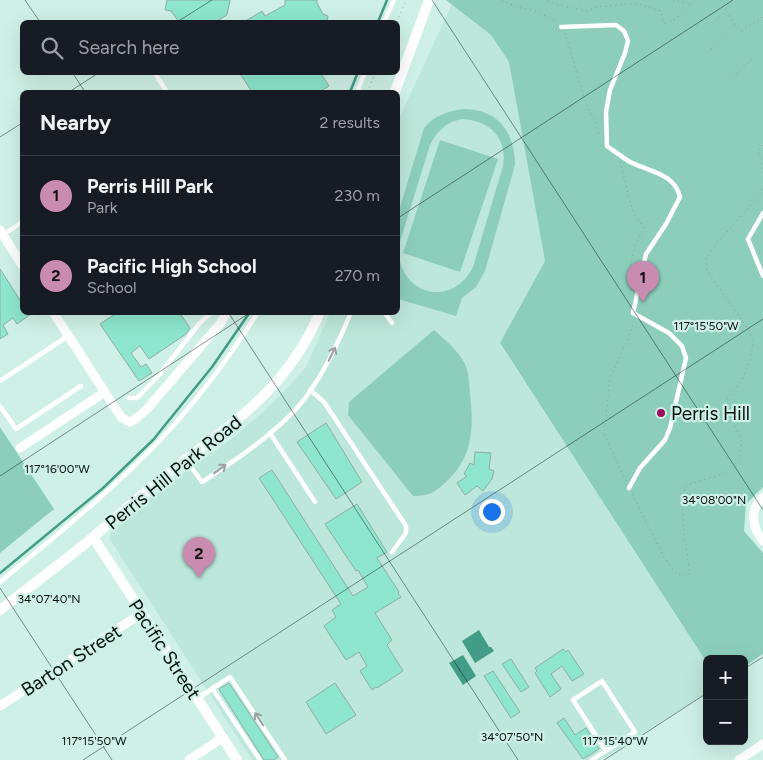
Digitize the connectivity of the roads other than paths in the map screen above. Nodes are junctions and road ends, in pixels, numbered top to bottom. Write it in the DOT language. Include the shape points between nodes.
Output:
graph roads {
  1 [pos="394,0"];
  2 [pos="429,0"];
  3 [pos="385,20"];
  4 [pos="561,26"];
  5 [pos="156,75"];
  6 [pos="364,75"];
  7 [pos="166,90"];
  8 [pos="358,90"];
  9 [pos="396,90"];
  10 [pos="763,213"];
  11 [pos="20,223"];
  12 [pos="2,232"];
  13 [pos="20,258"];
  14 [pos="763,276"];
  15 [pos="55,315"];
  16 [pos="216,315"];
  17 [pos="219,315"];
  18 [pos="256,315"];
  19 [pos="319,315"];
  20 [pos="350,315"];
  21 [pos="386,315"];
  22 [pos="392,323"];
  23 [pos="68,336"];
  24 [pos="159,375"];
  25 [pos="172,379"];
  26 [pos="0,381"];
  27 [pos="82,386"];
  28 [pos="310,390"];
  29 [pos="105,392"];
  30 [pos="128,398"];
  31 [pos="0,406"];
  32 [pos="270,434"];
  33 [pos="20,448"];
  34 [pos="186,460"];
  35 [pos="629,488"];
  36 [pos="763,497"];
  37 [pos="315,502"];
  38 [pos="93,538"];
  39 [pos="763,541"];
  40 [pos="392,552"];
  41 [pos="0,582"];
  42 [pos="0,610"];
  43 [pos="142,613"];
  44 [pos="212,688"];
  45 [pos="197,699"];
  46 [pos="0,706"];
  47 [pos="222,738"];
  48 [pos="763,744"];
  49 [pos="606,750"];
  50 [pos="189,760"];
  51 [pos="237,760"];
  52 [pos="260,760"];
  53 [pos="285,760"];
  54 [pos="592,760"];
  55 [pos="739,760"];
  1 -- 3 [label="lane"];
  2 -- 9 [label="street"];
  4 -- 35 [label="lane" via="616,25 624,31 628,41 610,90 606,112 607,146 672,181 678,187 680,197 646,254 633,313 669,333 682,346 686,358 666,440 640,468"];
  5 -- 7 [label="lane"];
  6 -- 8 [label="lane"];
  10 -- 14 [label="lane" via="748,239"];
  11 -- 12 [label="lane"];
  12 -- 13 [label="street"];
  15 -- 23 [label="street"];
  16 -- 24 [label="lane" via="205,318 199,324"];
  17 -- 25 [label="street"];
  18 -- 41 [label="lane" via="236,347 174,425 114,486"];
  19 -- 34 [label="street, Perris Hill Park Road" via="278,383"];
  28 -- 20 [label="lane, one-way" via="326,366"];
  21 -- 22 [label="lane"];
  23 -- 26 [label="lane"];
  23 -- 29 [label="street"];
  24 -- 25 [label="lane"];
  24 -- 30 [label="lane" via="137,398"];
  25 -- 29 [label="street" via="130,422 122,418"];
  27 -- 31 [label="lane" via="16,429"];
  28 -- 32 [label="lane"];
  28 -- 40 [label="lane" via="324,402 406,526 406,533"];
  29 -- 33 [label="street"];
  34 -- 32 [label="lane, one-way" via="202,482"];
  32 -- 37 [label="lane"];
  34 -- 38 [label="street, Perris Hill Park Road"];
  36 -- 39 [label="street" via="752,513 755,528"];
  38 -- 42 [label="street, Perris Hill Park Road"];
  38 -- 43 [label="street, Pacific Street"];
  43 -- 45 [label="street, Pacific Street"];
  43 -- 46 [label="street, Barton Street"];
  44 -- 45 [label="lane"];
  44 -- 52 [label="lane"];
  53 -- 44 [label="lane, one-way" via="230,677"];
  45 -- 47 [label="street, Pacific Street"];
  47 -- 50 [label="street"];
  47 -- 51 [label="street, Pacific Street"];
  48 -- 55 [label="street"];
  49 -- 49 [label="lane" via="635,732 602,681 573,700"];
  49 -- 54 [label="lane"];
}
